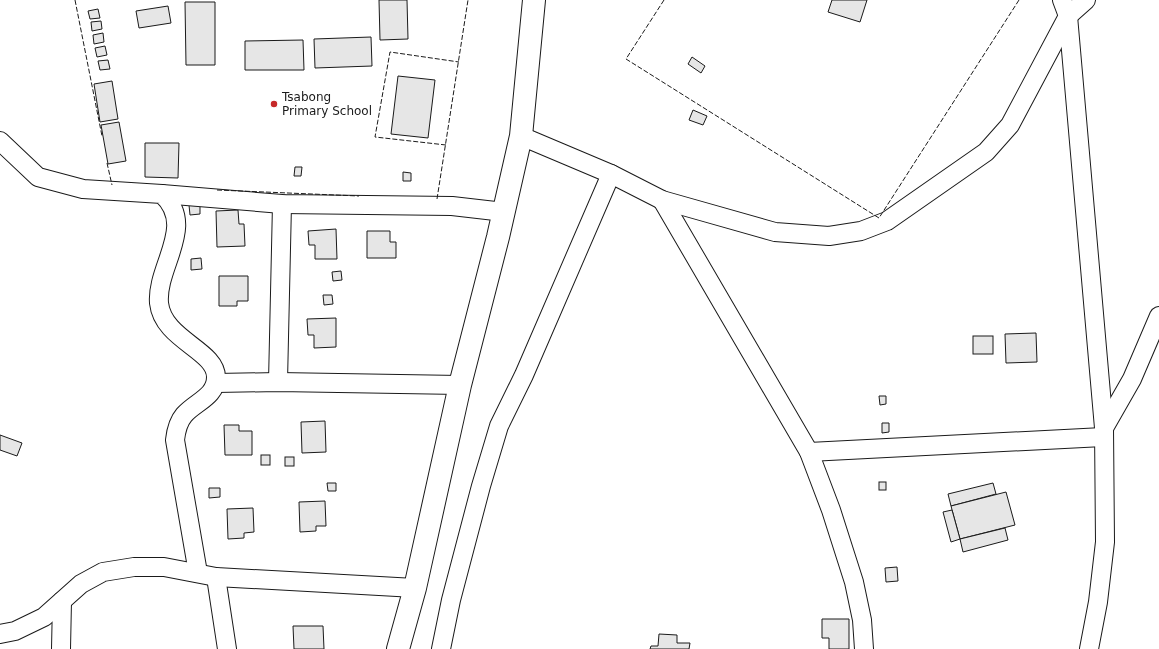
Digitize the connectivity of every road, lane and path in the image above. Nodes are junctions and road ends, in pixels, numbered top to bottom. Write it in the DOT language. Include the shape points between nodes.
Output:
graph roads {
  1 [pos="534,0"];
  2 [pos="1086,0"];
  3 [pos="1065,8"];
  4 [pos="521,136"];
  5 [pos="0,141"];
  6 [pos="611,174"];
  7 [pos="162,194"];
  8 [pos="662,200"];
  9 [pos="282,204"];
  10 [pos="504,212"];
  11 [pos="1159,316"];
  12 [pos="278,382"];
  13 [pos="216,383"];
  14 [pos="460,385"];
  15 [pos="1104,433"];
  16 [pos="809,452"];
  17 [pos="198,573"];
  18 [pos="216,577"];
  19 [pos="415,588"];
  20 [pos="62,601"];
  21 [pos="0,634"];
  22 [pos="61,649"];
  23 [pos="227,649"];
  24 [pos="398,649"];
  25 [pos="441,649"];
  26 [pos="864,649"];
  27 [pos="1089,649"];
  1 -- 4 [label="main road"];
  2 -- 3 [label="street"];
  3 -- 8 [label="street" via="1010,125 986,152 888,221 861,231 829,236 775,232"];
  3 -- 15 [label="street"];
  4 -- 6 [label="street"];
  4 -- 10 [label="main road"];
  5 -- 7 [label="street" via="38,177 83,189"];
  6 -- 8 [label="street"];
  6 -- 25 [label="street" via="524,375 498,426 451,600"];
  7 -- 9 [label="street"];
  7 -- 13 [label="street" via="174,210 177,224 176,235 163,273 159,302 161,314 175,334 213,365"];
  8 -- 16 [label="street"];
  9 -- 10 [label="street" via="452,206"];
  9 -- 12 [label="street"];
  10 -- 14 [label="main road"];
  11 -- 15 [label="street" via="1132,379"];
  12 -- 13 [label="street"];
  12 -- 14 [label="street"];
  13 -- 17 [label="street" via="212,393 184,415 177,427 175,440"];
  14 -- 19 [label="main road"];
  15 -- 16 [label="street"];
  15 -- 27 [label="street" via="1105,542"];
  16 -- 26 [label="street" via="854,582 862,620"];
  17 -- 18 [label="street"];
  17 -- 20 [label="street" via="164,567 134,567 103,572 80,584"];
  18 -- 19 [label="street"];
  18 -- 23 [label="street"];
  19 -- 24 [label="main road"];
  20 -- 21 [label="street" via="44,617 15,631"];
  20 -- 22 [label="street"];
}
